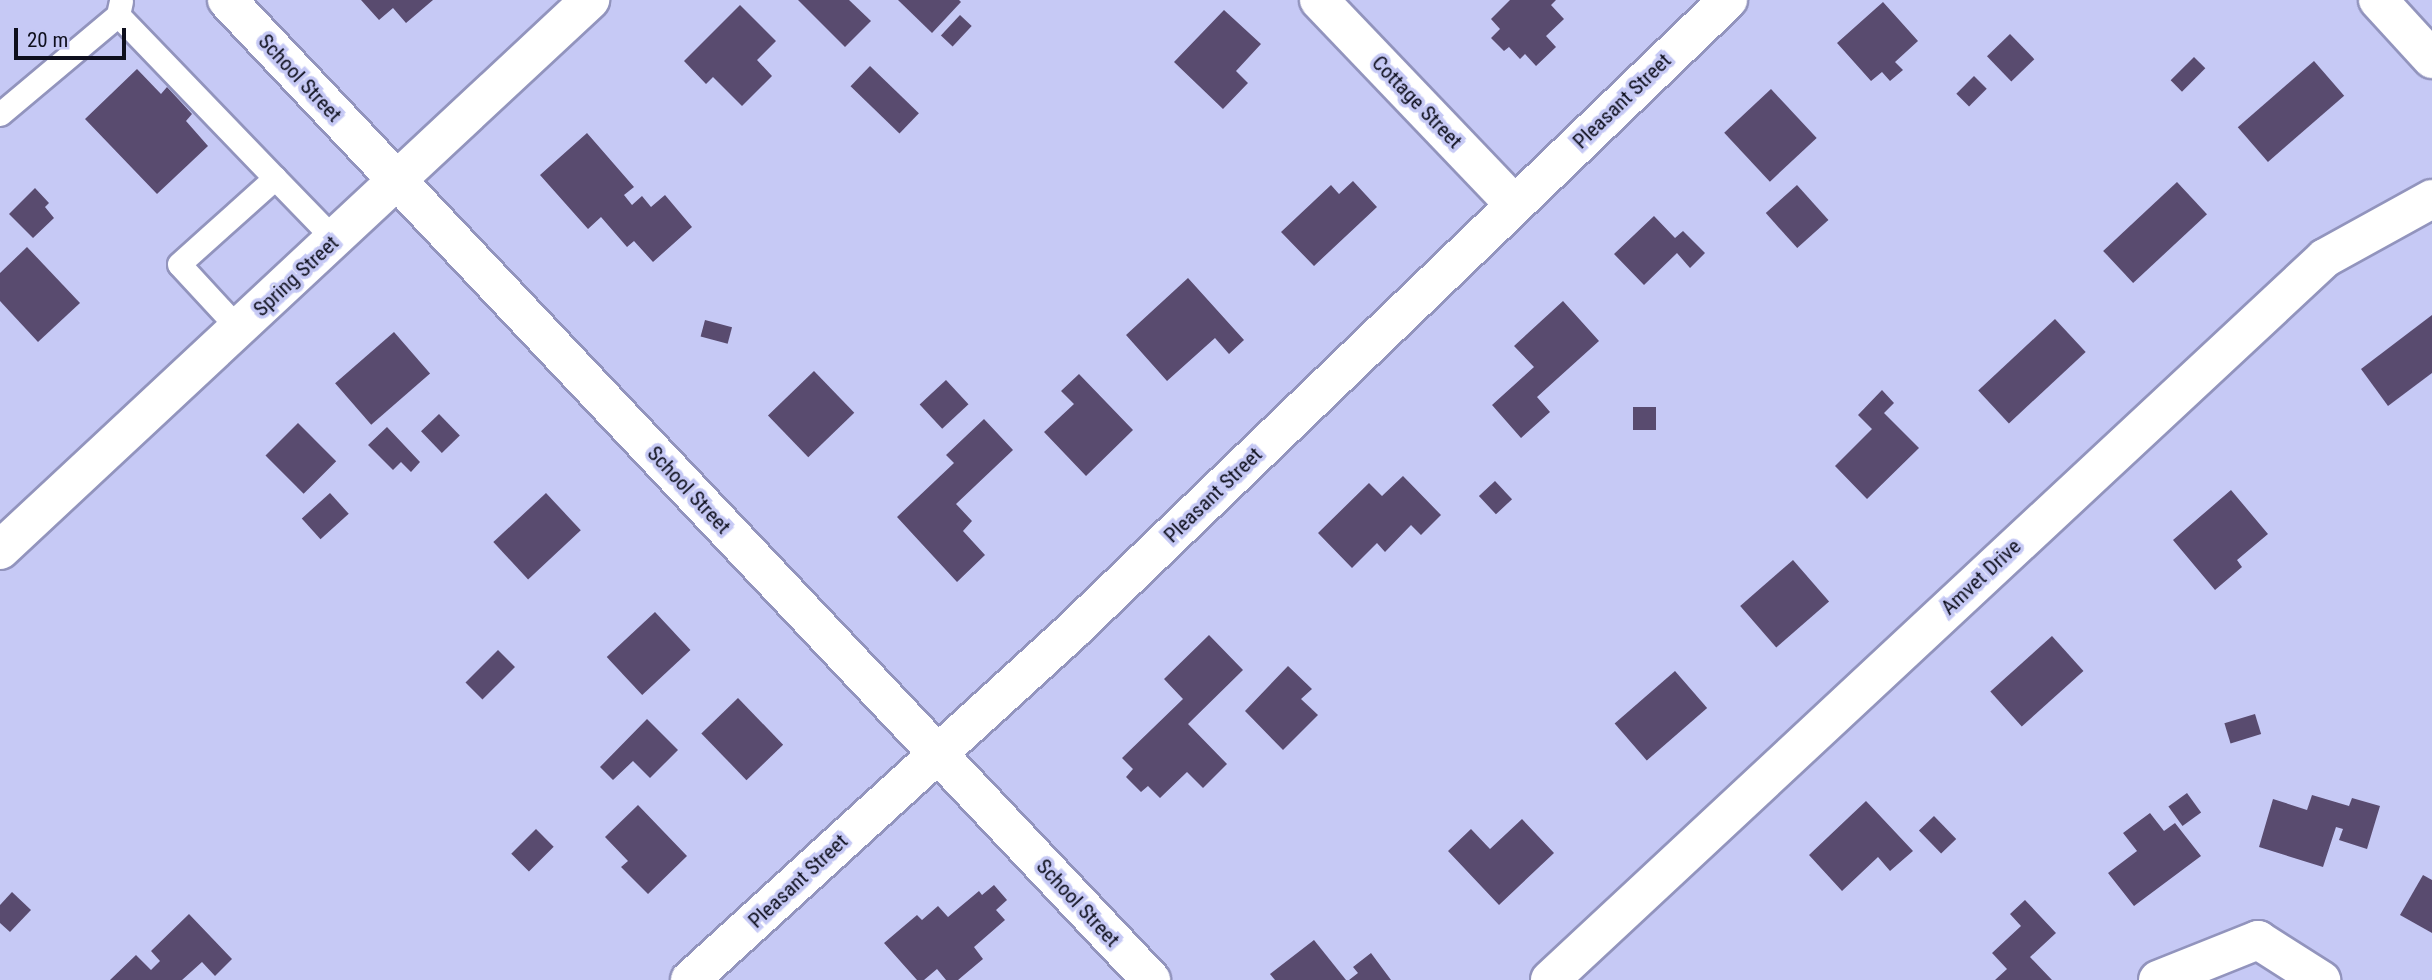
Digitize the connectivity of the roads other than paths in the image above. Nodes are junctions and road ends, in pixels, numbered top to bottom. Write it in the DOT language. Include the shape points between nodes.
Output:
graph roads {
  1 [pos="227,0"];
  2 [pos="590,0"];
  3 [pos="1319,0"];
  4 [pos="1728,0"];
  5 [pos="2378,0"];
  6 [pos="120,8"];
  7 [pos="2432,60"];
  8 [pos="0,114"];
  9 [pos="275,178"];
  10 [pos="398,181"];
  11 [pos="2432,199"];
  12 [pos="1514,204"];
  13 [pos="335,240"];
  14 [pos="239,329"];
  15 [pos="0,550"];
  16 [pos="936,753"];
  17 [pos="690,980"];
  18 [pos="1151,980"];
  19 [pos="1550,980"];
  20 [pos="2158,980"];
  21 [pos="2321,980"];
  1 -- 10 [label="street, School Street"];
  2 -- 10 [label="street, Spring Street"];
  3 -- 12 [label="street, Cottage Street"];
  4 -- 12 [label="street, Pleasant Street"];
  5 -- 7 [label="street"];
  6 -- 8 [label="lane"];
  6 -- 9 [label="lane"];
  9 -- 13 [label="lane"];
  9 -- 14 [label="lane" via="179,264"];
  10 -- 13 [label="street, Spring Street"];
  10 -- 16 [label="street, School Street"];
  11 -- 19 [label="street, Amvet Drive" via="2325,258"];
  12 -- 16 [label="street, Pleasant Street" via="1070,633"];
  13 -- 14 [label="street, Spring Street"];
  14 -- 15 [label="street, Spring Street"];
  16 -- 17 [label="street, Pleasant Street"];
  16 -- 18 [label="street, School Street"];
  20 -- 21 [label="street" via="2258,940"];
}
